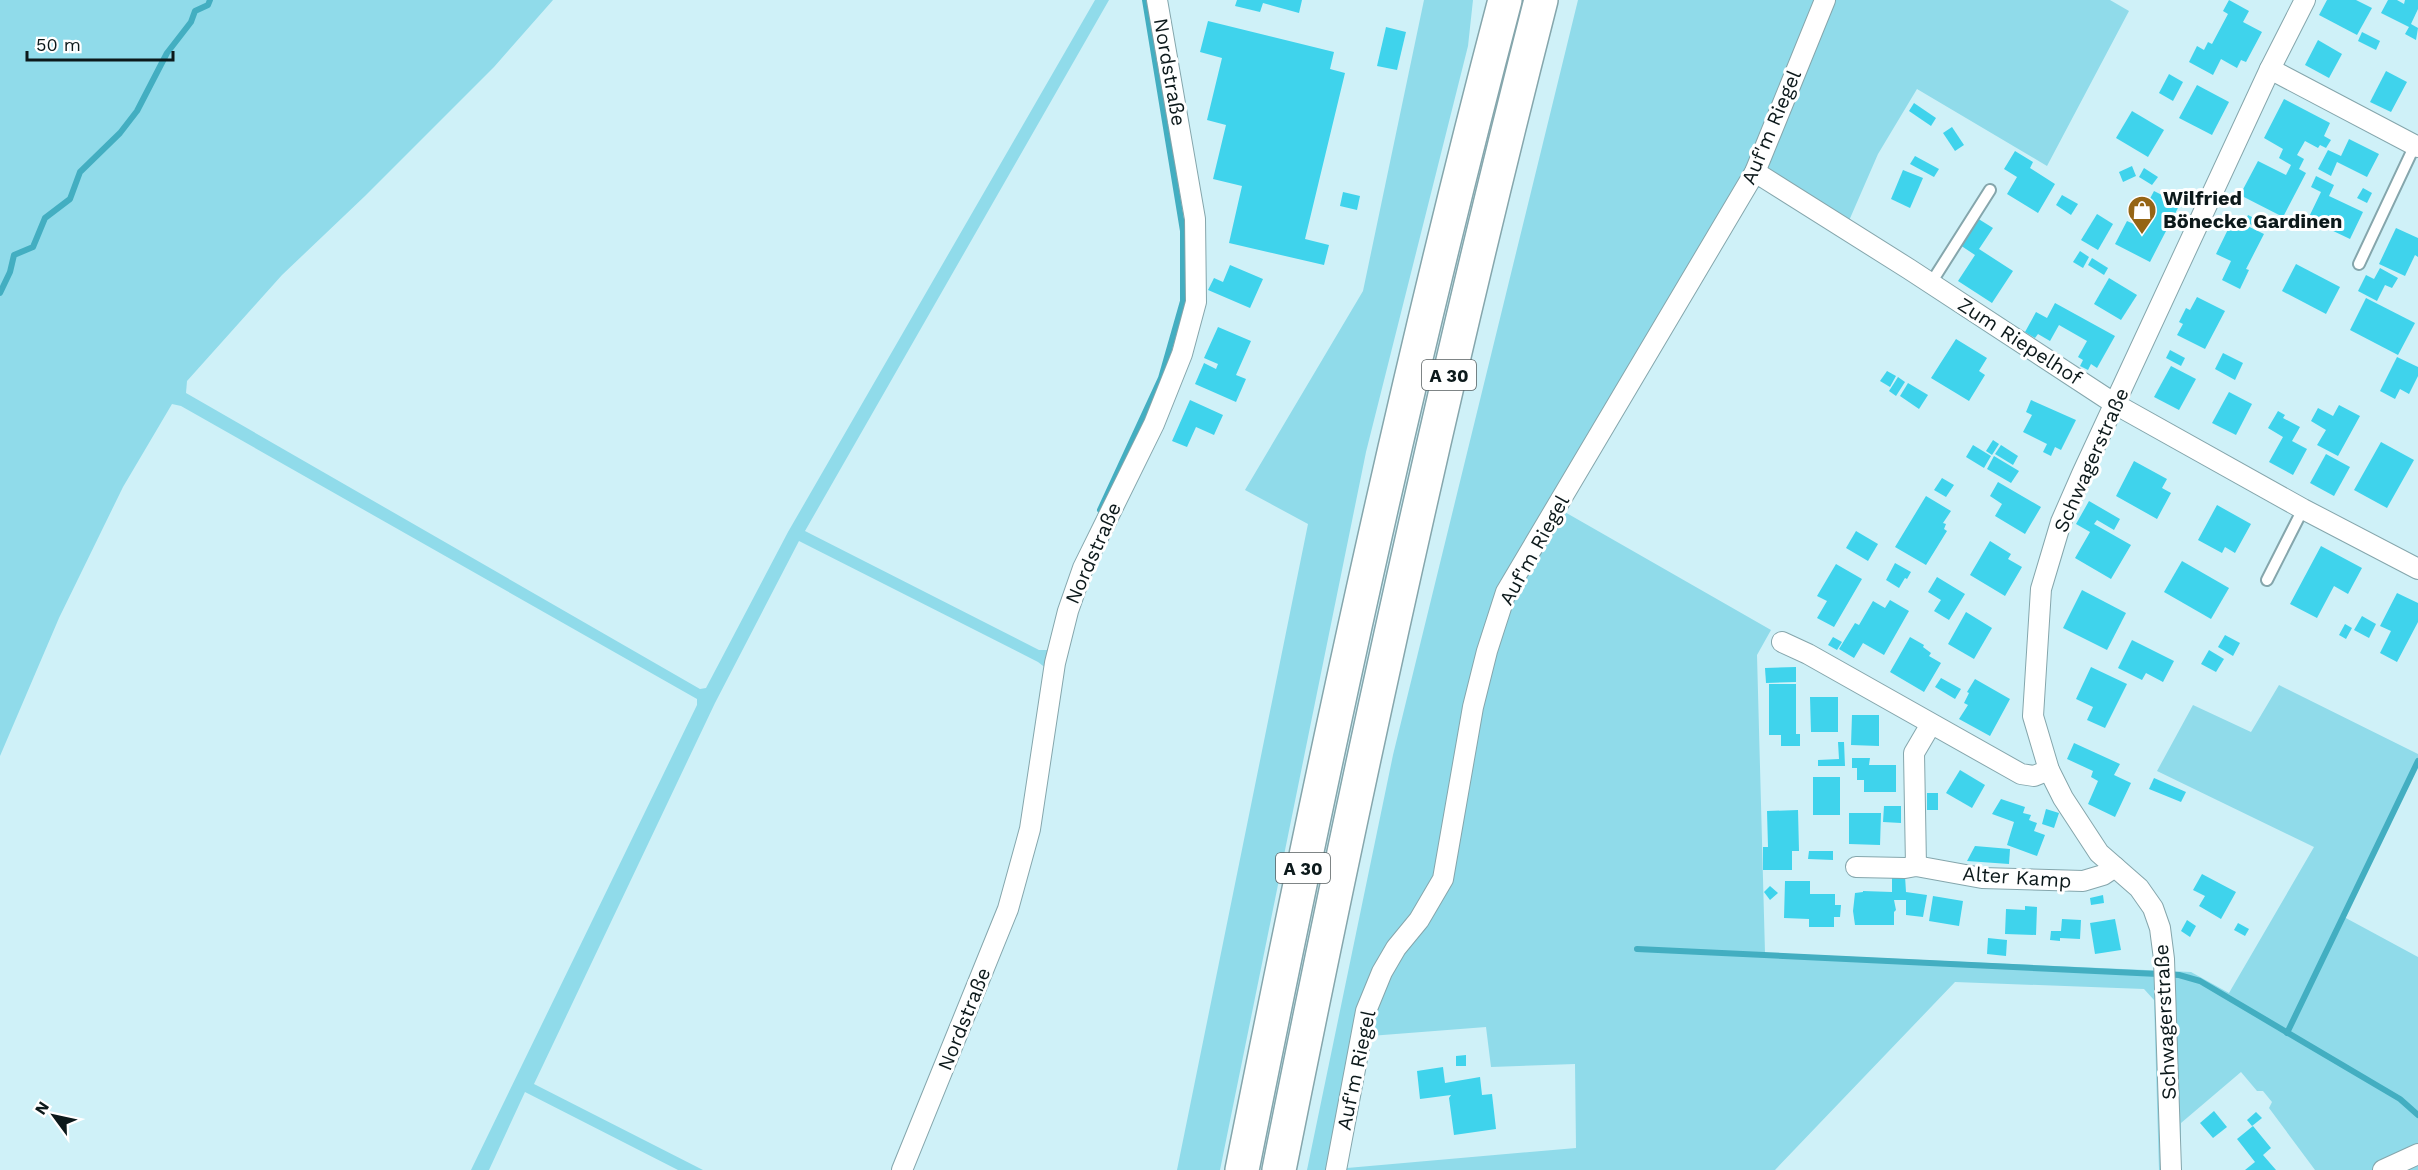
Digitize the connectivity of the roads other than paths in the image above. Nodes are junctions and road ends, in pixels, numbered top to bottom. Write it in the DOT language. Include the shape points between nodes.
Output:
graph roads {
  1 [pos="1157,0"];
  2 [pos="1484,0"];
  3 [pos="1505,0"];
  4 [pos="1541,0"];
  5 [pos="1564,0"];
  6 [pos="1825,0"];
  7 [pos="2305,0"];
  8 [pos="2270,69"];
  9 [pos="1482,84"];
  10 [pos="1514,108"];
  11 [pos="2417,146"];
  12 [pos="1755,172"];
  13 [pos="1990,190"];
  14 [pos="2359,264"];
  15 [pos="1931,283"];
  16 [pos="2115,404"];
  17 [pos="2303,509"];
  18 [pos="2418,568"];
  19 [pos="2266,580"];
  20 [pos="1782,642"];
  21 [pos="1931,724"];
  22 [pos="2049,770"];
  23 [pos="1916,866"];
  24 [pos="1856,867"];
  25 [pos="2115,867"];
  26 [pos="2418,1154"];
  27 [pos="902,1170"];
  28 [pos="1242,1170"];
  29 [pos="1278,1170"];
  30 [pos="1336,1170"];
  31 [pos="2171,1170"];
  32 [pos="2383,1170"];
  1 -- 27 [label="street, Nordstraße" via="1195,219 1196,302 1182,354 1158,414 1083,568 1068,611 1055,663 1030,829 1008,909"];
  2 -- 9 [label="highway" via="1473,57"];
  3 -- 9 [label="highway, A 30"];
  4 -- 10 [label="highway, A 30"];
  5 -- 10 [label="highway" via="1546,54"];
  6 -- 12 [label="street, Auf'm Riegel"];
  7 -- 8 [label="street, Schwagerstraße"];
  8 -- 11 [label="street"];
  8 -- 16 [label="street, Schwagerstraße"];
  9 -- 28 [label="highway, A 30" via="1368,567"];
  10 -- 29 [label="highway, A 30" via="1396,609"];
  11 -- 14 [label="lane"];
  12 -- 15 [label="street, Zum Riepelhof"];
  12 -- 30 [label="street, Auf'm Riegel" via="1506,592 1473,707 1443,879 1382,972 1366,1011"];
  13 -- 15 [label="lane"];
  15 -- 16 [label="street, Zum Riepelhof"];
  16 -- 17 [label="street, Zum Riepelhof"];
  16 -- 22 [label="street, Schwagerstraße" via="2061,522 2041,589 2033,716"];
  17 -- 18 [label="street, Zum Riepelhof"];
  17 -- 19 [label="lane"];
  20 -- 21 [label="street"];
  21 -- 22 [label="street" via="2021,774 2034,776"];
  21 -- 23 [label="street" via="1914,753"];
  22 -- 25 [label="street, Schwagerstraße" via="2099,853"];
  23 -- 24 [label="street, Alter Kamp"];
  23 -- 25 [label="street, Alter Kamp" via="1982,878 2083,881"];
  25 -- 31 [label="street, Schwagerstraße" via="2139,888 2153,908 2160,928"];
  26 -- 32 [label="street"];
}
